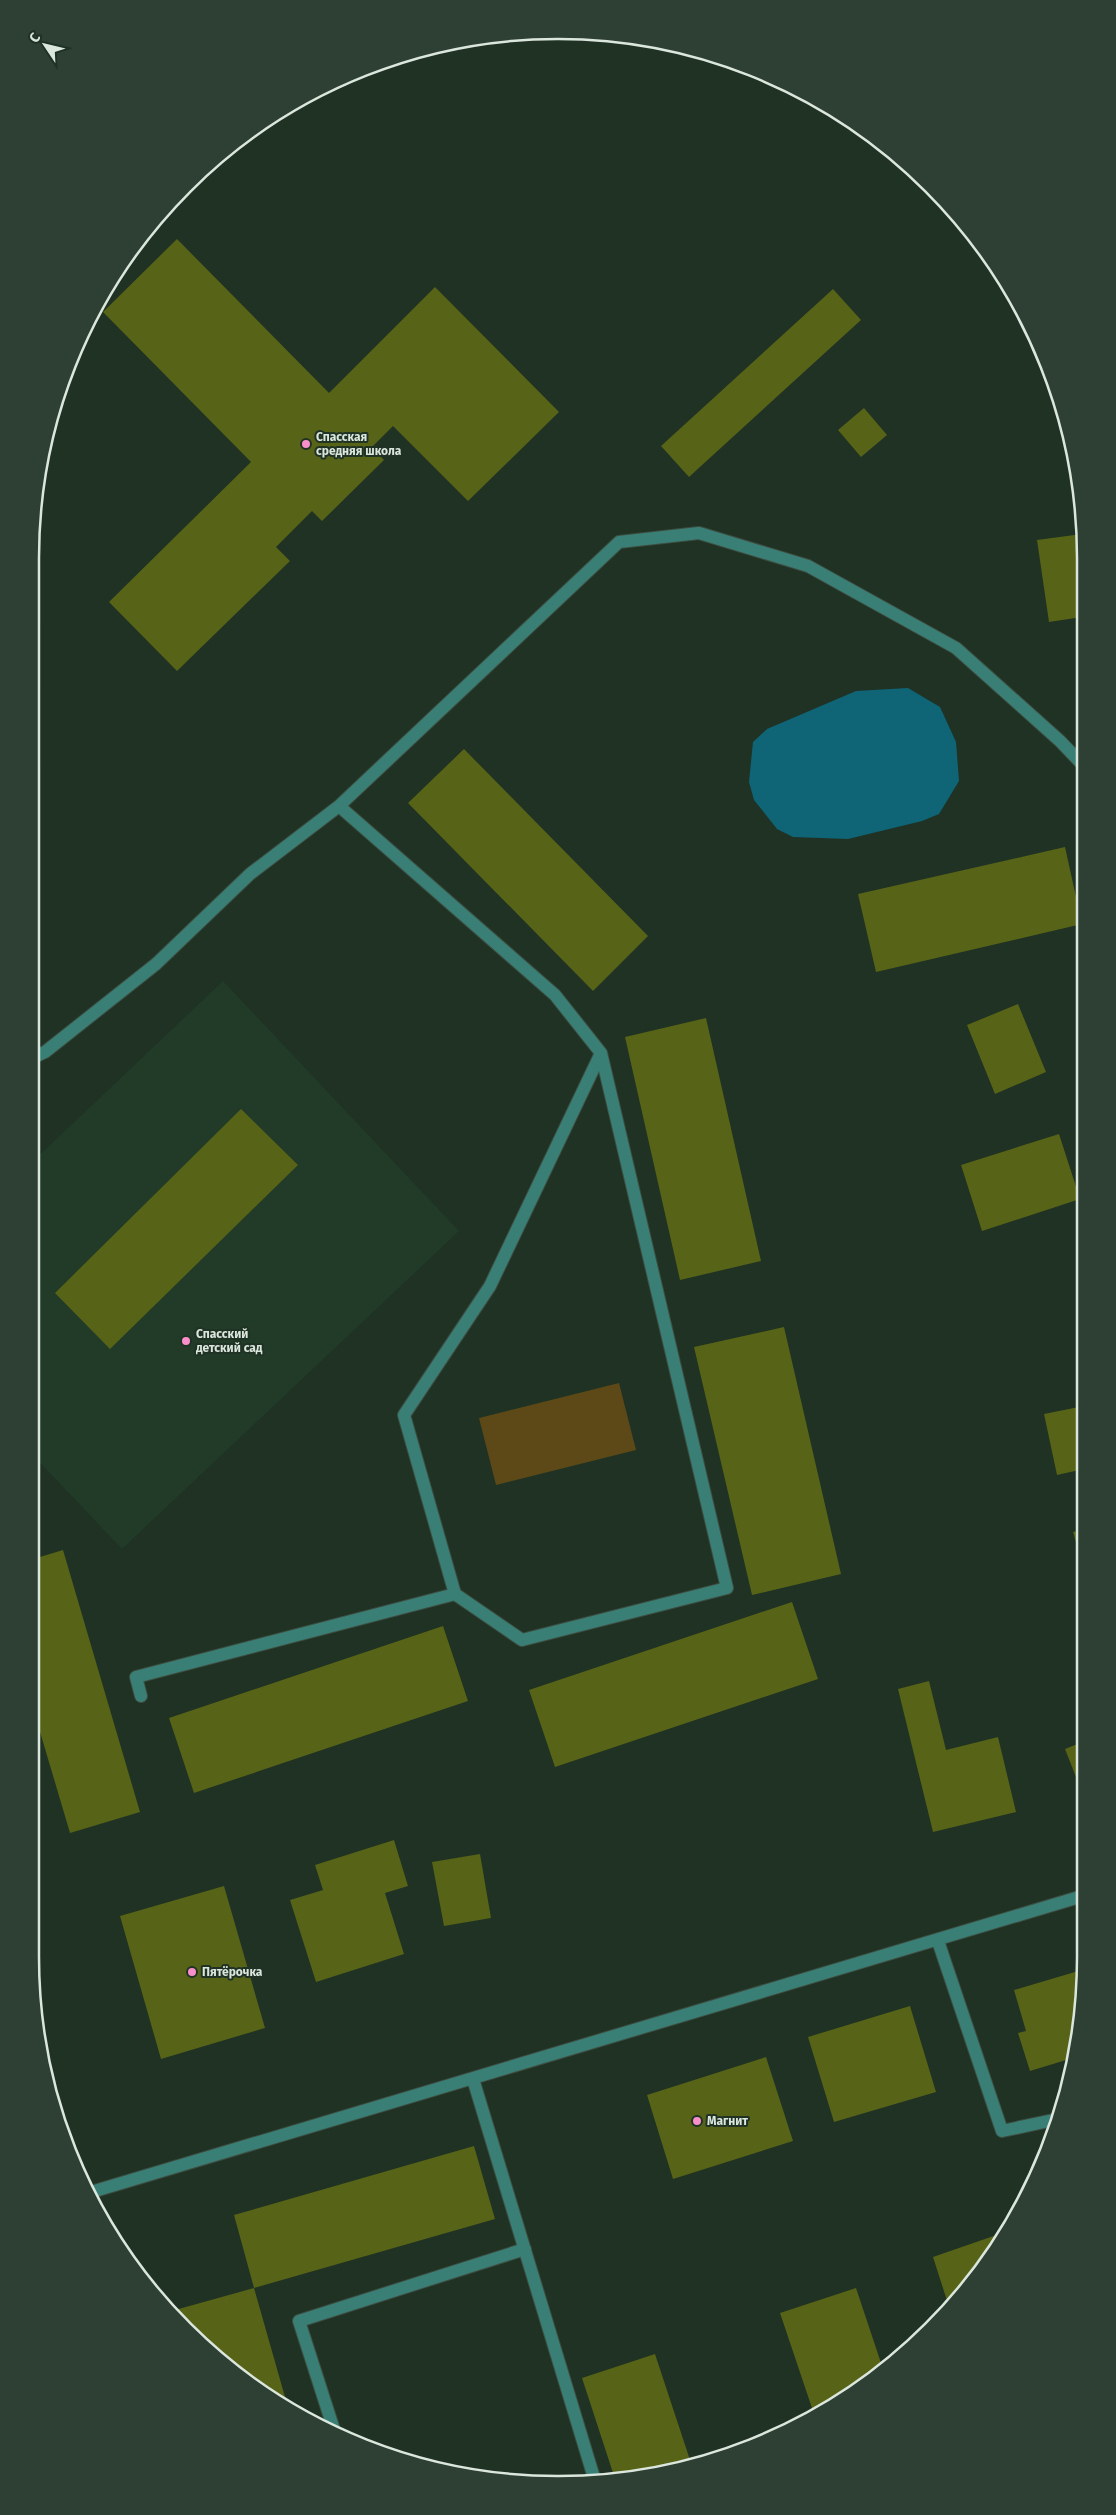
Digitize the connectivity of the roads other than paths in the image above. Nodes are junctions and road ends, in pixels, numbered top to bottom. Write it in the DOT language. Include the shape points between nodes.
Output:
graph roads {
  1 [pos="1077,759"];
  2 [pos="339,806"];
  3 [pos="600,1053"];
  4 [pos="39,1054"];
  5 [pos="456,1594"];
  6 [pos="141,1696"];
  7 [pos="1077,1898"];
  8 [pos="938,1941"];
  9 [pos="473,2079"];
  10 [pos="1051,2120"];
  11 [pos="95,2192"];
  12 [pos="525,2250"];
  13 [pos="332,2425"];
  14 [pos="593,2475"];
  1 -- 2 [label="street" via="956,648 808,566 699,533 619,542"];
  2 -- 3 [label="street" via="555,995"];
  2 -- 4 [label="street" via="250,874 156,964"];
  3 -- 5 [label="street" via="490,1286 404,1415"];
  3 -- 5 [label="street" via="726,1588 522,1640"];
  5 -- 6 [label="street" via="136,1677"];
  7 -- 8 [label="street"];
  8 -- 9 [label="street"];
  8 -- 10 [label="street" via="1002,2131"];
  9 -- 11 [label="street"];
  9 -- 12 [label="street"];
  12 -- 13 [label="street" via="299,2321"];
  12 -- 14 [label="street"];
}
